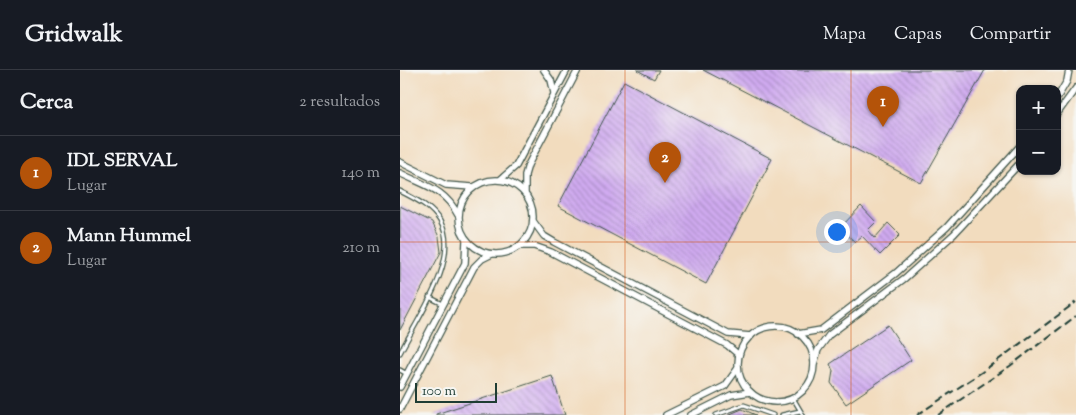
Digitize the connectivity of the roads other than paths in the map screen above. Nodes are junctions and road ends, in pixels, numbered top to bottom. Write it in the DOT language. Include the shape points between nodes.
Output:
graph roads {
  1 [pos="544,70"];
  2 [pos="567,70"];
  3 [pos="578,70"];
  4 [pos="1069,70"];
  5 [pos="1076,88"];
  6 [pos="1061,91"];
  7 [pos="554,94"];
  8 [pos="1061,109"];
  9 [pos="1016,150"];
  10 [pos="400,162"];
  11 [pos="1016,168"];
  12 [pos="401,176"];
  13 [pos="501,179"];
  14 [pos="472,187"];
  15 [pos="400,192"];
  16 [pos="525,193"];
  17 [pos="458,215"];
  18 [pos="533,220"];
  19 [pos="466,240"];
  20 [pos="519,246"];
  21 [pos="493,254"];
  22 [pos="429,297"];
  23 [pos="443,304"];
  24 [pos="798,334"];
  25 [pos="751,336"];
  26 [pos="400,353"];
  27 [pos="739,355"];
  28 [pos="814,364"];
  29 [pos="738,368"];
  30 [pos="400,370"];
  31 [pos="407,374"];
  32 [pos="400,387"];
  33 [pos="750,392"];
  34 [pos="793,398"];
  35 [pos="400,409"];
  36 [pos="800,411"];
  37 [pos="666,415"];
  38 [pos="691,415"];
  39 [pos="716,415"];
  40 [pos="773,415"];
  41 [pos="782,415"];
  42 [pos="803,415"];
  1 -- 7 [label="street" via="551,80"];
  2 -- 7 [label="street"];
  3 -- 16 [label="street" via="528,165"];
  4 -- 6 [label="street"];
  5 -- 8 [label="street"];
  7 -- 13 [label="street" via="516,166"];
  9 -- 24 [label="street" via="947,227 896,273 821,330"];
  10 -- 14 [label="street" via="446,185"];
  11 -- 28 [label="street" via="947,240 905,278 829,336 818,350"];
  12 -- 17 [label="street" via="442,194 450,200"];
  13 -- 14 [label="street"];
  13 -- 16 [label="street"];
  14 -- 17 [label="street" via="465,195"];
  15 -- 22 [label="lane" via="423,203 433,212 445,236 447,252 443,270"];
  16 -- 18 [label="street"];
  17 -- 19 [label="street" via="461,233"];
  18 -- 20 [label="street" via="531,230"];
  18 -- 25 [label="street" via="544,236 554,242 728,334"];
  19 -- 21 [label="street" via="478,250"];
  19 -- 23 [label="street" via="465,263"];
  20 -- 21 [label="street"];
  20 -- 27 [label="street" via="534,246 552,252 727,344"];
  21 -- 35 [label="street" via="474,267"];
  22 -- 23 [label="lane"];
  22 -- 26 [label="lane"];
  23 -- 31 [label="street"];
  24 -- 25 [label="street" via="774,327"];
  24 -- 28 [label="street" via="809,347"];
  25 -- 27 [label="street"];
  27 -- 29 [label="street"];
  28 -- 34 [label="street" via="808,384"];
  29 -- 33 [label="street"];
  29 -- 37 [label="street" via="726,386"];
  30 -- 31 [label="lane"];
  31 -- 32 [label="street"];
  33 -- 34 [label="street" via="766,401"];
  33 -- 38 [label="street" via="731,395"];
  34 -- 36 [label="lane"];
  36 -- 41 [label="lane"];
  36 -- 42 [label="lane"];
  39 -- 40 [label="lane" via="744,405"];
}
